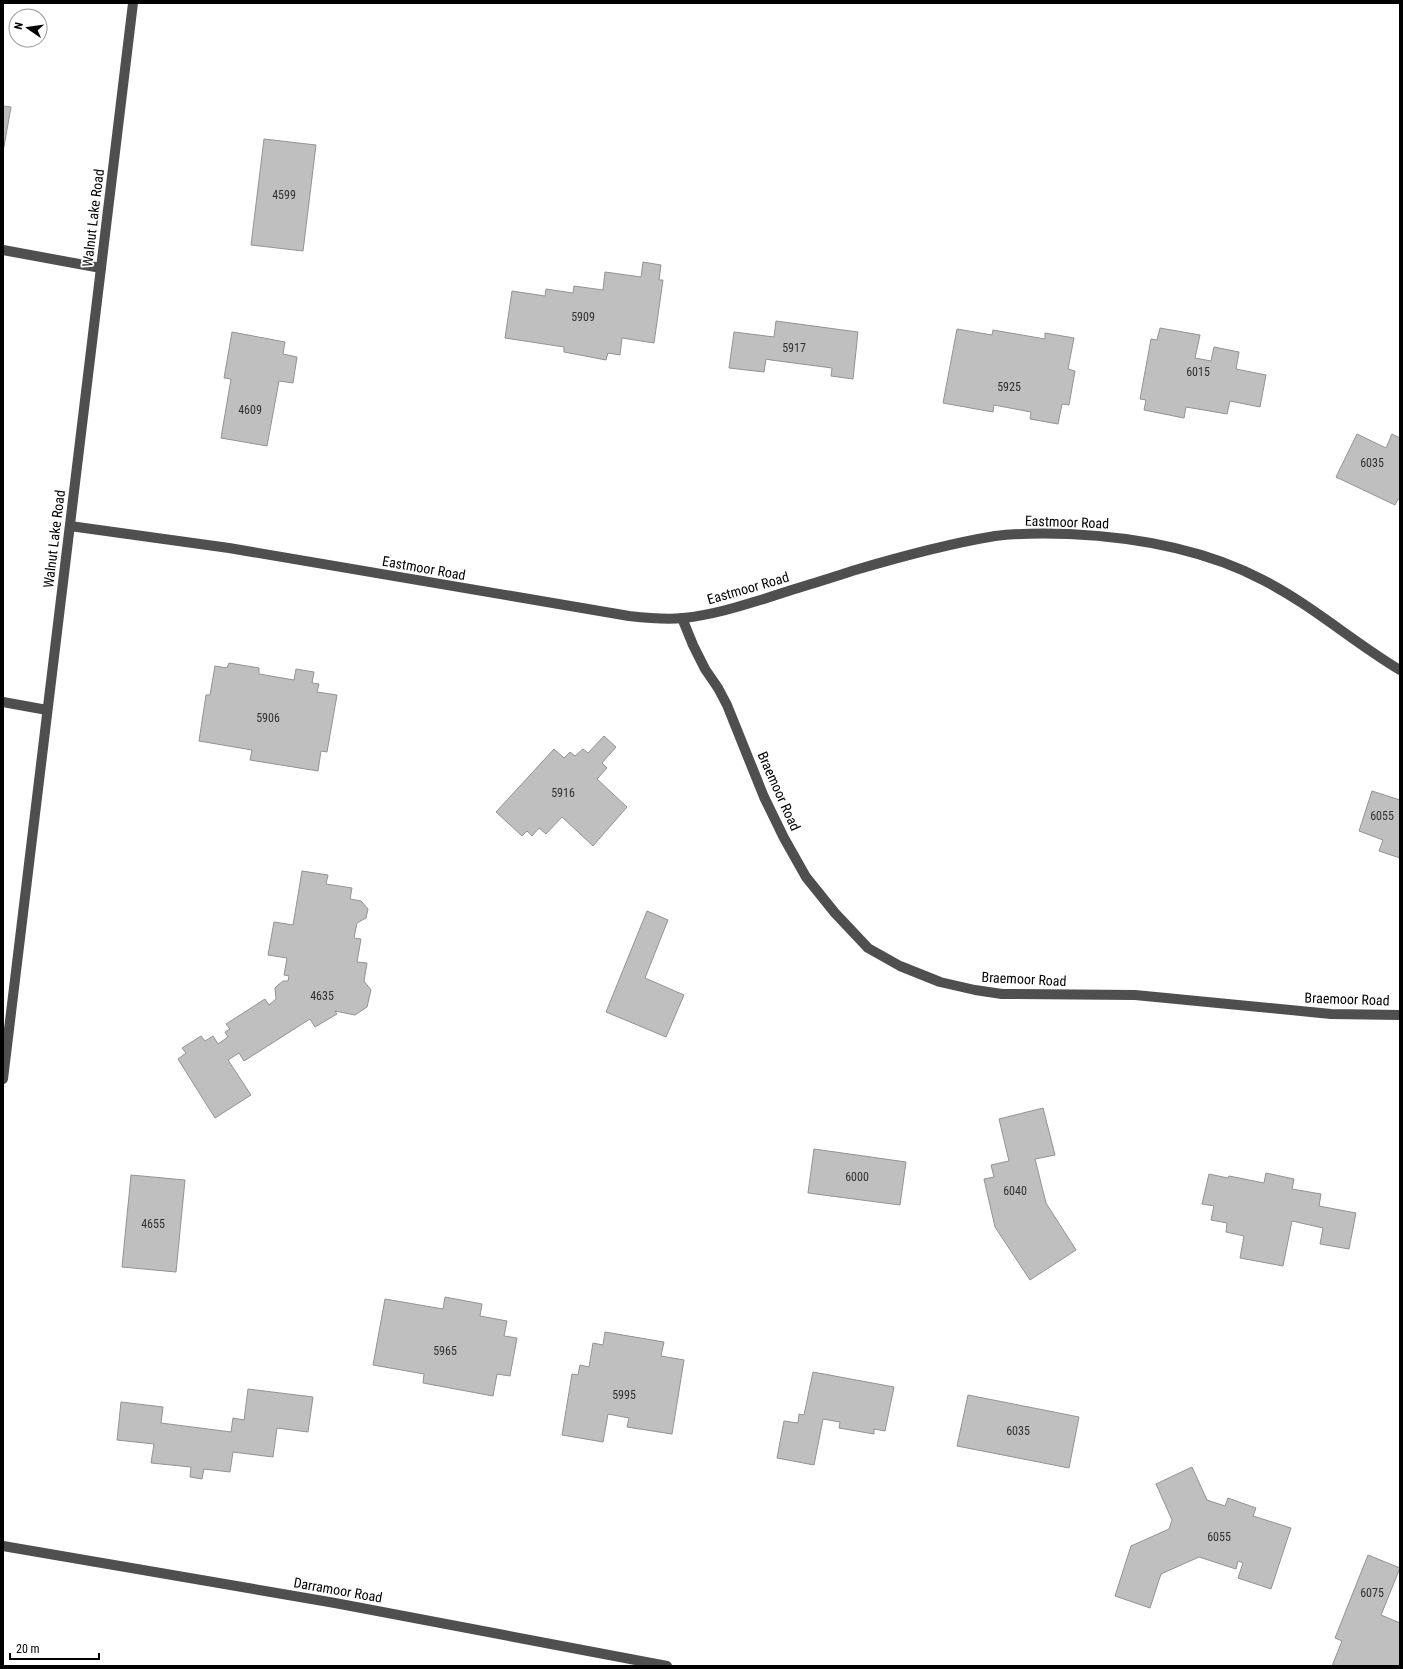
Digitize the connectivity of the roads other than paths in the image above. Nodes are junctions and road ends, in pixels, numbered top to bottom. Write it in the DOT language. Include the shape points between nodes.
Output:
graph roads {
  1 [pos="133,3"];
  2 [pos="3,250"];
  3 [pos="101,268"];
  4 [pos="70,526"];
  5 [pos="682,618"];
  6 [pos="1400,670"];
  7 [pos="3,702"];
  8 [pos="47,710"];
  9 [pos="1400,1015"];
  10 [pos="3,1079"];
  11 [pos="3,1546"];
  12 [pos="667,1666"];
  1 -- 3 [label="street, Walnut Lake Road"];
  2 -- 3 [label="street"];
  3 -- 4 [label="street, Walnut Lake Road"];
  4 -- 5 [label="street, Eastmoor Road" via="208,545 630,616"];
  4 -- 8 [label="street, Walnut Lake Road"];
  5 -- 6 [label="street, Eastmoor Road" via="739,607 890,560 949,545 998,536 1040,533 1097,535 1170,546 1216,559 1262,579 1306,605"];
  5 -- 9 [label="street, Braemoor Road" via="705,669 727,705 764,797 806,877 868,948 900,966 940,982 1002,994 1135,995 1331,1014"];
  7 -- 8 [label="street"];
  8 -- 10 [label="street, Walnut Lake Road"];
  11 -- 12 [label="street, Darramoor Road" via="335,1603"];
}
